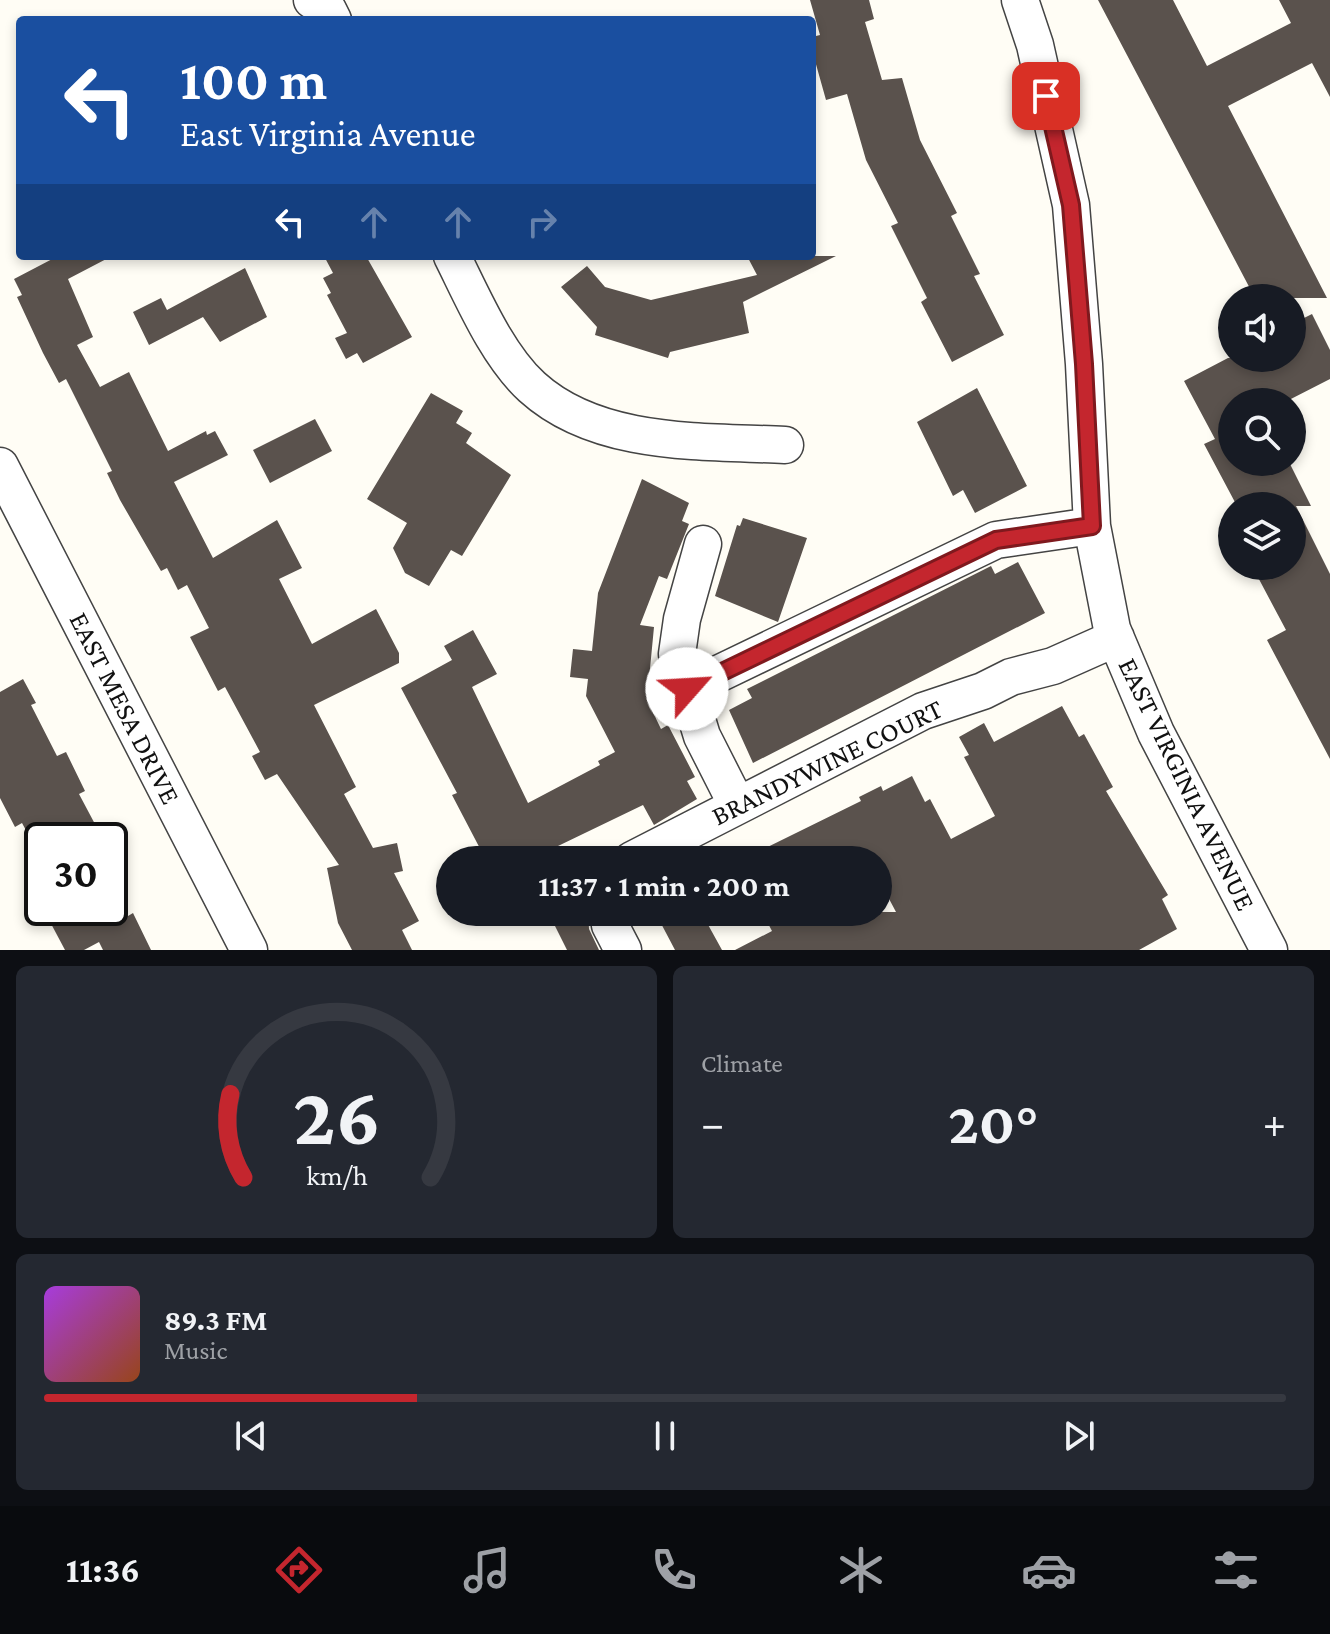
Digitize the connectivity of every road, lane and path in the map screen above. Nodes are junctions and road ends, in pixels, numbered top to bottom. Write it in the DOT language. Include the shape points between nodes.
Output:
graph roads {
  1 [pos="1020,0"];
  2 [pos="454,260"];
  3 [pos="785,445"];
  4 [pos="0,466"];
  5 [pos="1092,526"];
  6 [pos="703,544"];
  7 [pos="1116,638"];
  8 [pos="687,689"];
  9 [pos="737,805"];
  10 [pos="659,846"];
  11 [pos="611,926"];
  12 [pos="249,950"];
  13 [pos="623,950"];
  14 [pos="1269,950"];
  1 -- 5 [label="street, EAST VIRGINIA AVENUE" via="1071,205"];
  2 -- 3 [label="street" via="492,334 532,387 564,407 595,423 664,439"];
  4 -- 12 [label="street, EAST MESA DRIVE"];
  5 -- 7 [label="street, EAST VIRGINIA AVENUE"];
  5 -- 8 [label="street" via="996,540"];
  6 -- 8 [label="street" via="677,654"];
  7 -- 9 [label="street, BRANDYWINE COURT" via="923,711"];
  7 -- 14 [label="street, EAST VIRGINIA AVENUE" via="1156,733"];
  8 -- 9 [label="street" via="702,736"];
  9 -- 10 [label="street, BRANDYWINE COURT"];
  11 -- 13 [label="street"];
}
